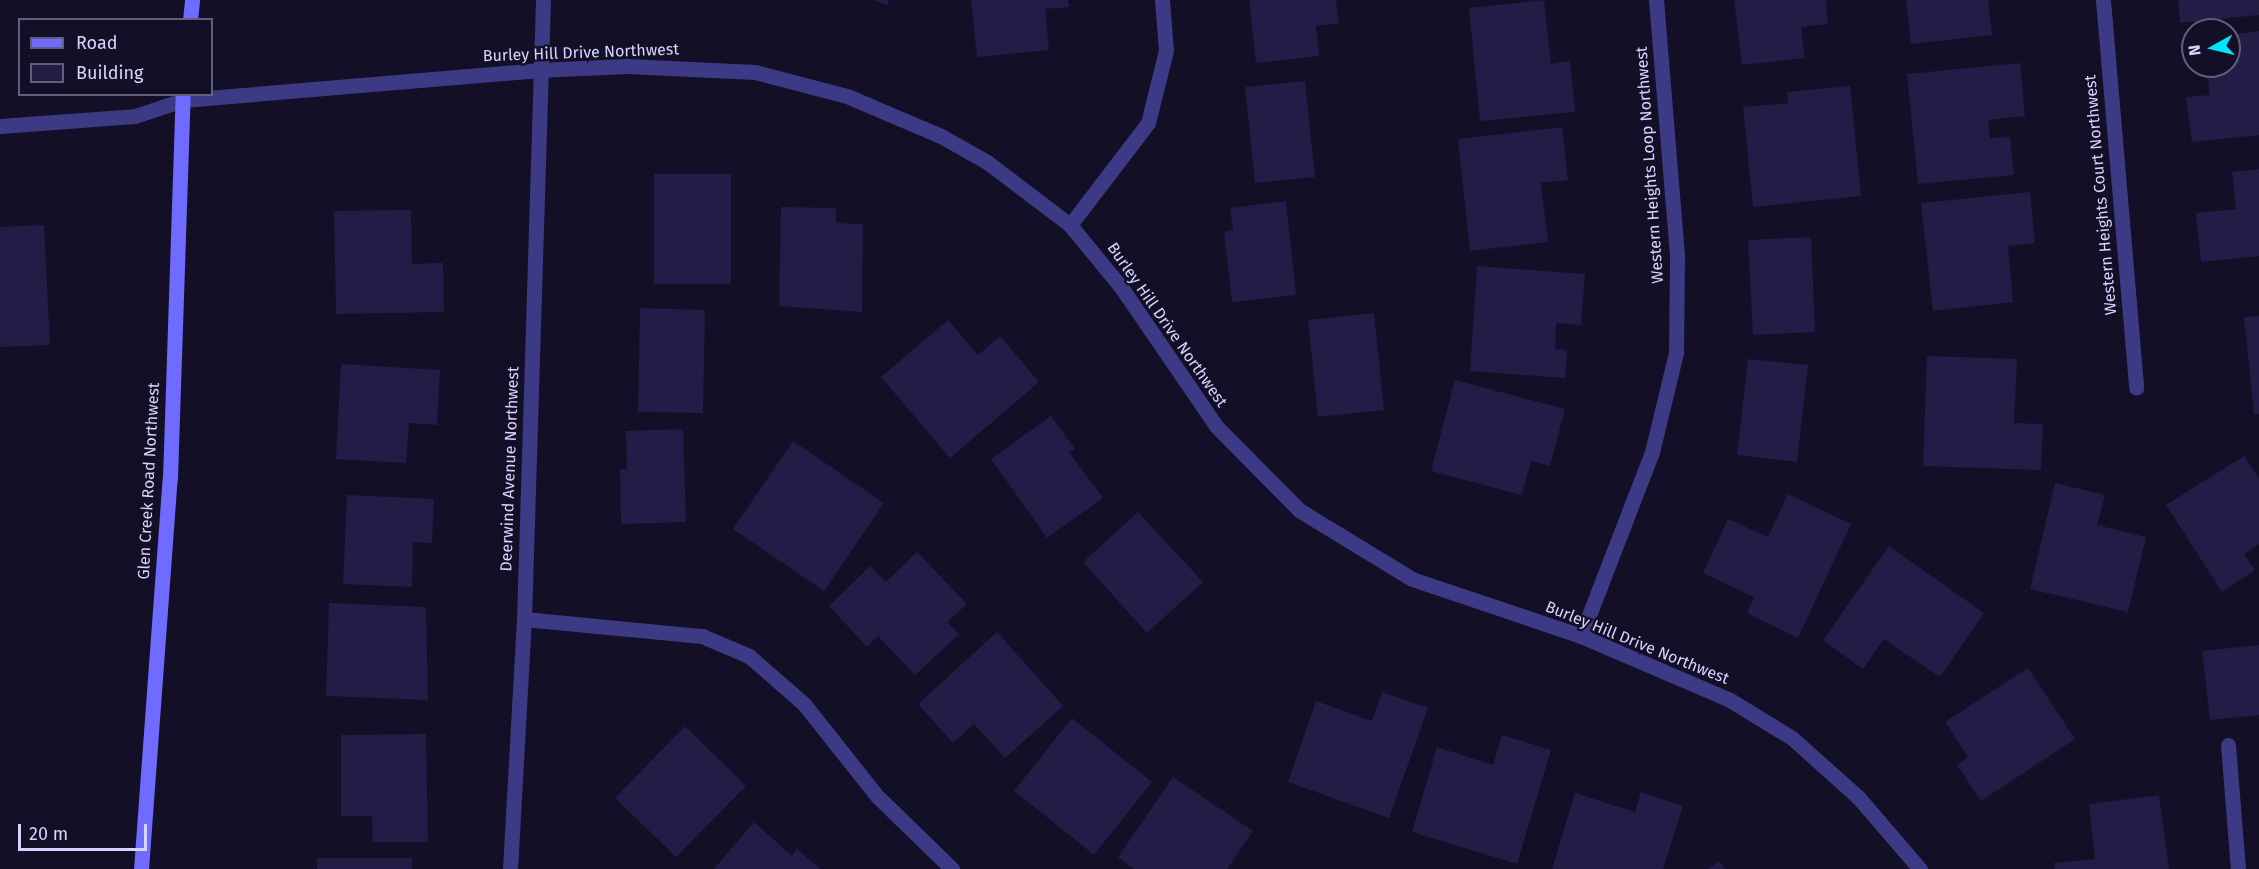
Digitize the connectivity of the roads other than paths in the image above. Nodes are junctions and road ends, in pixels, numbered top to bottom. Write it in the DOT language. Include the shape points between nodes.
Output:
graph roads {
  1 [pos="192,0"];
  2 [pos="543,0"];
  3 [pos="1162,0"];
  4 [pos="1656,0"];
  5 [pos="2103,0"];
  6 [pos="190,18"];
  7 [pos="538,70"];
  8 [pos="208,96"];
  9 [pos="213,96"];
  10 [pos="183,98"];
  11 [pos="0,126"];
  12 [pos="1070,225"];
  13 [pos="2136,388"];
  14 [pos="524,619"];
  15 [pos="1581,636"];
  16 [pos="2228,745"];
  17 [pos="141,869"];
  18 [pos="510,869"];
  19 [pos="951,869"];
  20 [pos="1920,869"];
  21 [pos="2238,869"];
  1 -- 6 [label="main road"];
  2 -- 7 [label="street, Deerwind Avenue Northwest"];
  3 -- 12 [label="street" via="1166,50 1148,123"];
  4 -- 15 [label="street, Western Heights Loop Northwest" via="1677,255 1676,353 1652,452"];
  5 -- 13 [label="street, Western Heights Court Northwest"];
  7 -- 9 [label="street, Burley Hill Drive Northwest"];
  7 -- 12 [label="street, Burley Hill Drive Northwest" via="627,66 733,70 848,96 941,136 987,162"];
  7 -- 14 [label="street, Deerwind Avenue Northwest"];
  8 -- 10 [label="street, Burley Hill Drive Northwest"];
  10 -- 11 [label="street, Burley Hill Drive Northwest" via="135,116"];
  10 -- 17 [label="main road, Glen Creek Road Northwest" via="170,478"];
  12 -- 15 [label="street, Burley Hill Drive Northwest" via="1121,287 1216,426 1299,510 1412,579"];
  14 -- 18 [label="street, Deerwind Avenue Northwest"];
  14 -- 19 [label="street" via="702,636 749,656 804,704 877,796"];
  15 -- 20 [label="street, Burley Hill Drive Northwest" via="1730,700 1792,738 1857,797"];
  16 -- 21 [label="street"];
}
